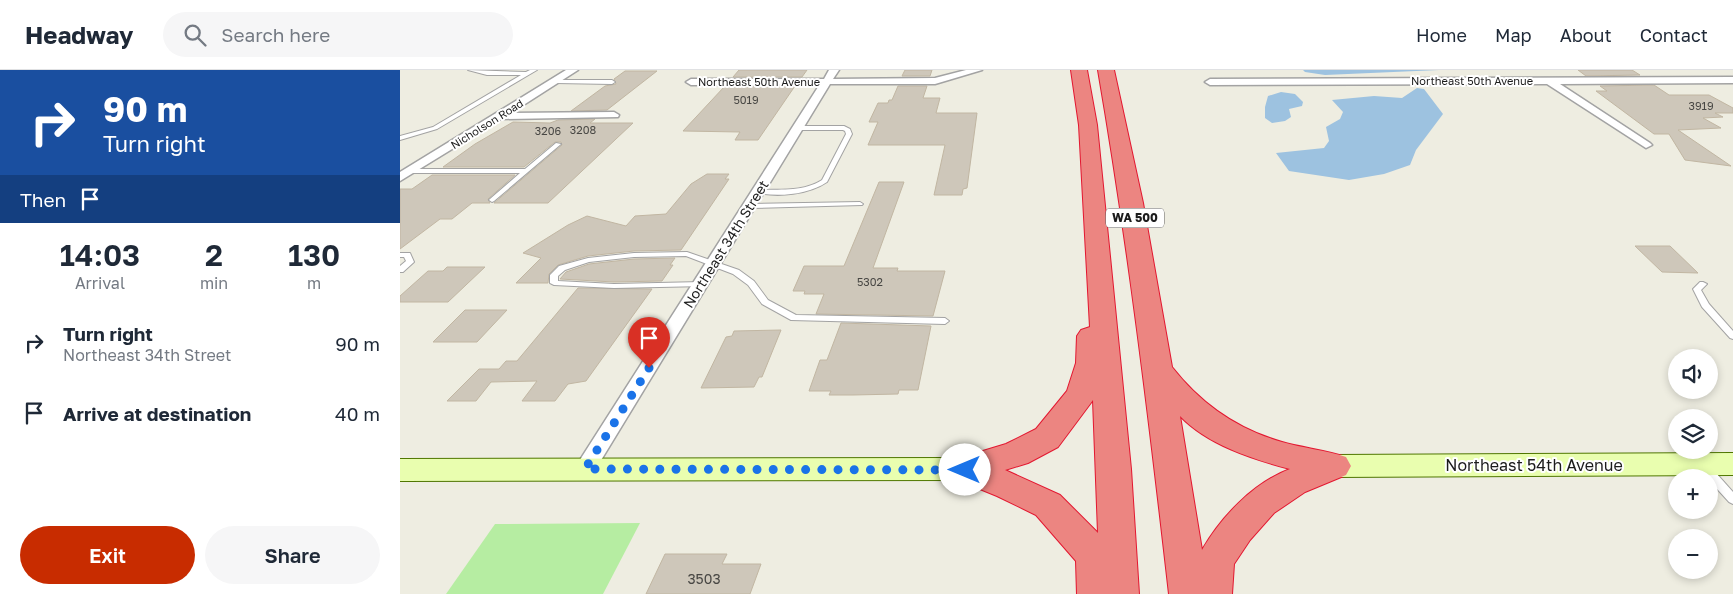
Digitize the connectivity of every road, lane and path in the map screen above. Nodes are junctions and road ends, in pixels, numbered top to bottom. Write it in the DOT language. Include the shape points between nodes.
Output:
graph roads {
  1 [pos="471,70"];
  2 [pos="534,70"];
  3 [pos="573,70"];
  4 [pos="977,70"];
  5 [pos="1079,70"];
  6 [pos="1106,70"];
  7 [pos="528,74"];
  8 [pos="830,76"];
  9 [pos="1733,80"];
  10 [pos="556,81"];
  11 [pos="1550,81"];
  12 [pos="612,82"];
  13 [pos="692,82"];
  14 [pos="1210,82"];
  15 [pos="614,115"];
  16 [pos="499,116"];
  17 [pos="798,128"];
  18 [pos="400,138"];
  19 [pos="558,144"];
  20 [pos="1646,145"];
  21 [pos="410,171"];
  22 [pos="526,171"];
  23 [pos="400,177"];
  24 [pos="759,192"];
  25 [pos="492,200"];
  26 [pos="860,204"];
  27 [pos="751,206"];
  28 [pos="1096,232"];
  29 [pos="400,255"];
  30 [pos="715,264"];
  31 [pos="400,270"];
  32 [pos="702,284"];
  33 [pos="1703,284"];
  34 [pos="945,321"];
  35 [pos="1733,336"];
  36 [pos="1158,367"];
  37 [pos="1702,464"];
  38 [pos="1733,464"];
  39 [pos="1334,466"];
  40 [pos="585,469"];
  41 [pos="400,470"];
  42 [pos="965,470"];
  43 [pos="1733,499"];
  44 [pos="1098,594"];
  45 [pos="1118,594"];
  46 [pos="1190,594"];
  47 [pos="1212,594"];
  1 -- 7 [label="lane"];
  2 -- 7 [label="lane"];
  3 -- 10 [label="street, Nicholson Road"];
  4 -- 8 [label="street, Northeast 50th Avenue" via="935,81"];
  5 -- 28 [label="highway, WA 500" via="1088,124"];
  6 -- 36 [label="highway, WA 500" via="1124,156"];
  7 -- 18 [label="lane" via="435,128"];
  8 -- 13 [label="street, Northeast 50th Avenue"];
  8 -- 17 [label="street, Northeast 34th Street"];
  9 -- 11 [label="street, Northeast 50th Avenue"];
  10 -- 12 [label="lane"];
  10 -- 16 [label="street, Nicholson Road"];
  11 -- 14 [label="street, Northeast 50th Avenue"];
  11 -- 20 [label="street"];
  15 -- 16 [label="street"];
  16 -- 21 [label="street, Nicholson Road"];
  17 -- 24 [label="street, Northeast 34th Street"];
  17 -- 24 [label="lane" via="844,128 849,134 825,181 818,187"];
  19 -- 22 [label="lane"];
  21 -- 22 [label="lane"];
  21 -- 23 [label="street, Nicholson Road"];
  22 -- 25 [label="lane"];
  24 -- 27 [label="street, Northeast 34th Street"];
  26 -- 27 [label="lane"];
  27 -- 30 [label="street, Northeast 34th Street"];
  28 -- 42 [label="highway" via="1090,363 1081,395 1047,438 1016,454"];
  28 -- 45 [label="highway, WA 500" via="1114,469"];
  29 -- 31 [label="lane" via="407,255 410,262"];
  30 -- 32 [label="street, Northeast 34th Street"];
  30 -- 32 [label="lane" via="687,254 634,255 588,260 562,268 554,276 554,283 614,286"];
  30 -- 34 [label="lane" via="736,272 765,302 794,318"];
  32 -- 40 [label="street, Northeast 34th Street"];
  33 -- 35 [label="lane" via="1698,289 1705,305"];
  36 -- 39 [label="highway" via="1172,390 1193,411 1228,434 1256,448"];
  36 -- 46 [label="highway, WA 500"];
  37 -- 38 [label="street, Northeast 54th Avenue"];
  37 -- 39 [label="street, Northeast 54th Avenue"];
  37 -- 43 [label="lane"];
  39 -- 47 [label="highway" via="1293,482 1262,503 1236,529 1216,560"];
  40 -- 41 [label="street"];
  40 -- 42 [label="street"];
  42 -- 44 [label="highway" via="1010,486 1048,505 1094,556"];
}
